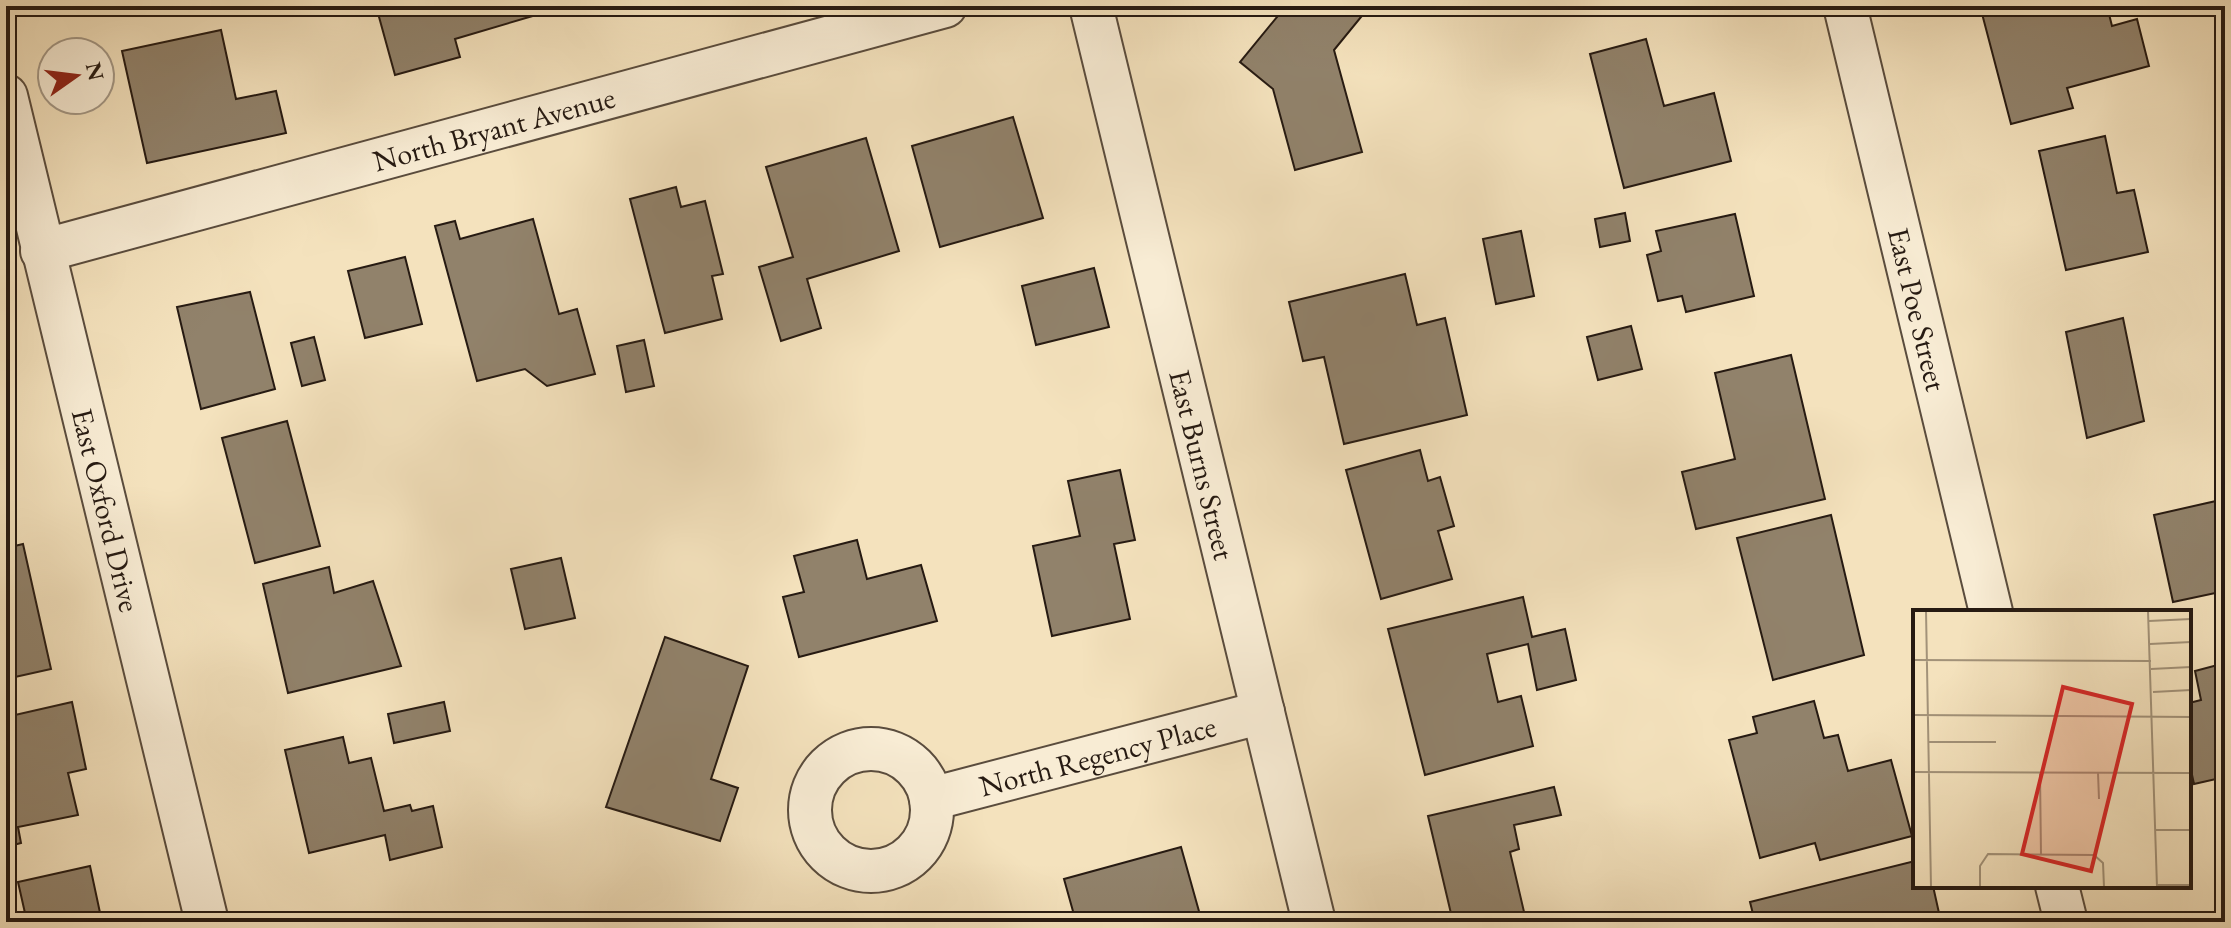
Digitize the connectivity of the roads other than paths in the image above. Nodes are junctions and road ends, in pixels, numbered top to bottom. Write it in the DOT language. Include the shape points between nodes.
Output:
graph roads {
  1 [pos="945,6"];
  2 [pos="1091,6"];
  3 [pos="1845,6"];
  4 [pos="6,96"];
  5 [pos="42,251"];
  6 [pos="1991,610"];
  7 [pos="1263,712"];
  8 [pos="931,799"];
  9 [pos="2058,888"];
  10 [pos="207,922"];
  11 [pos="1314,922"];
  12 [pos="2066,922"];
  1 -- 5 [label="street, North Bryant Avenue"];
  2 -- 7 [label="street, East Burns Street"];
  3 -- 6 [label="street, East Poe Street"];
  4 -- 5 [label="street, East Oxford Drive"];
  5 -- 10 [label="street, East Oxford Drive"];
  7 -- 8 [label="street, North Regency Place"];
  7 -- 11 [label="street, East Burns Street"];
  9 -- 12 [label="street"];
}
